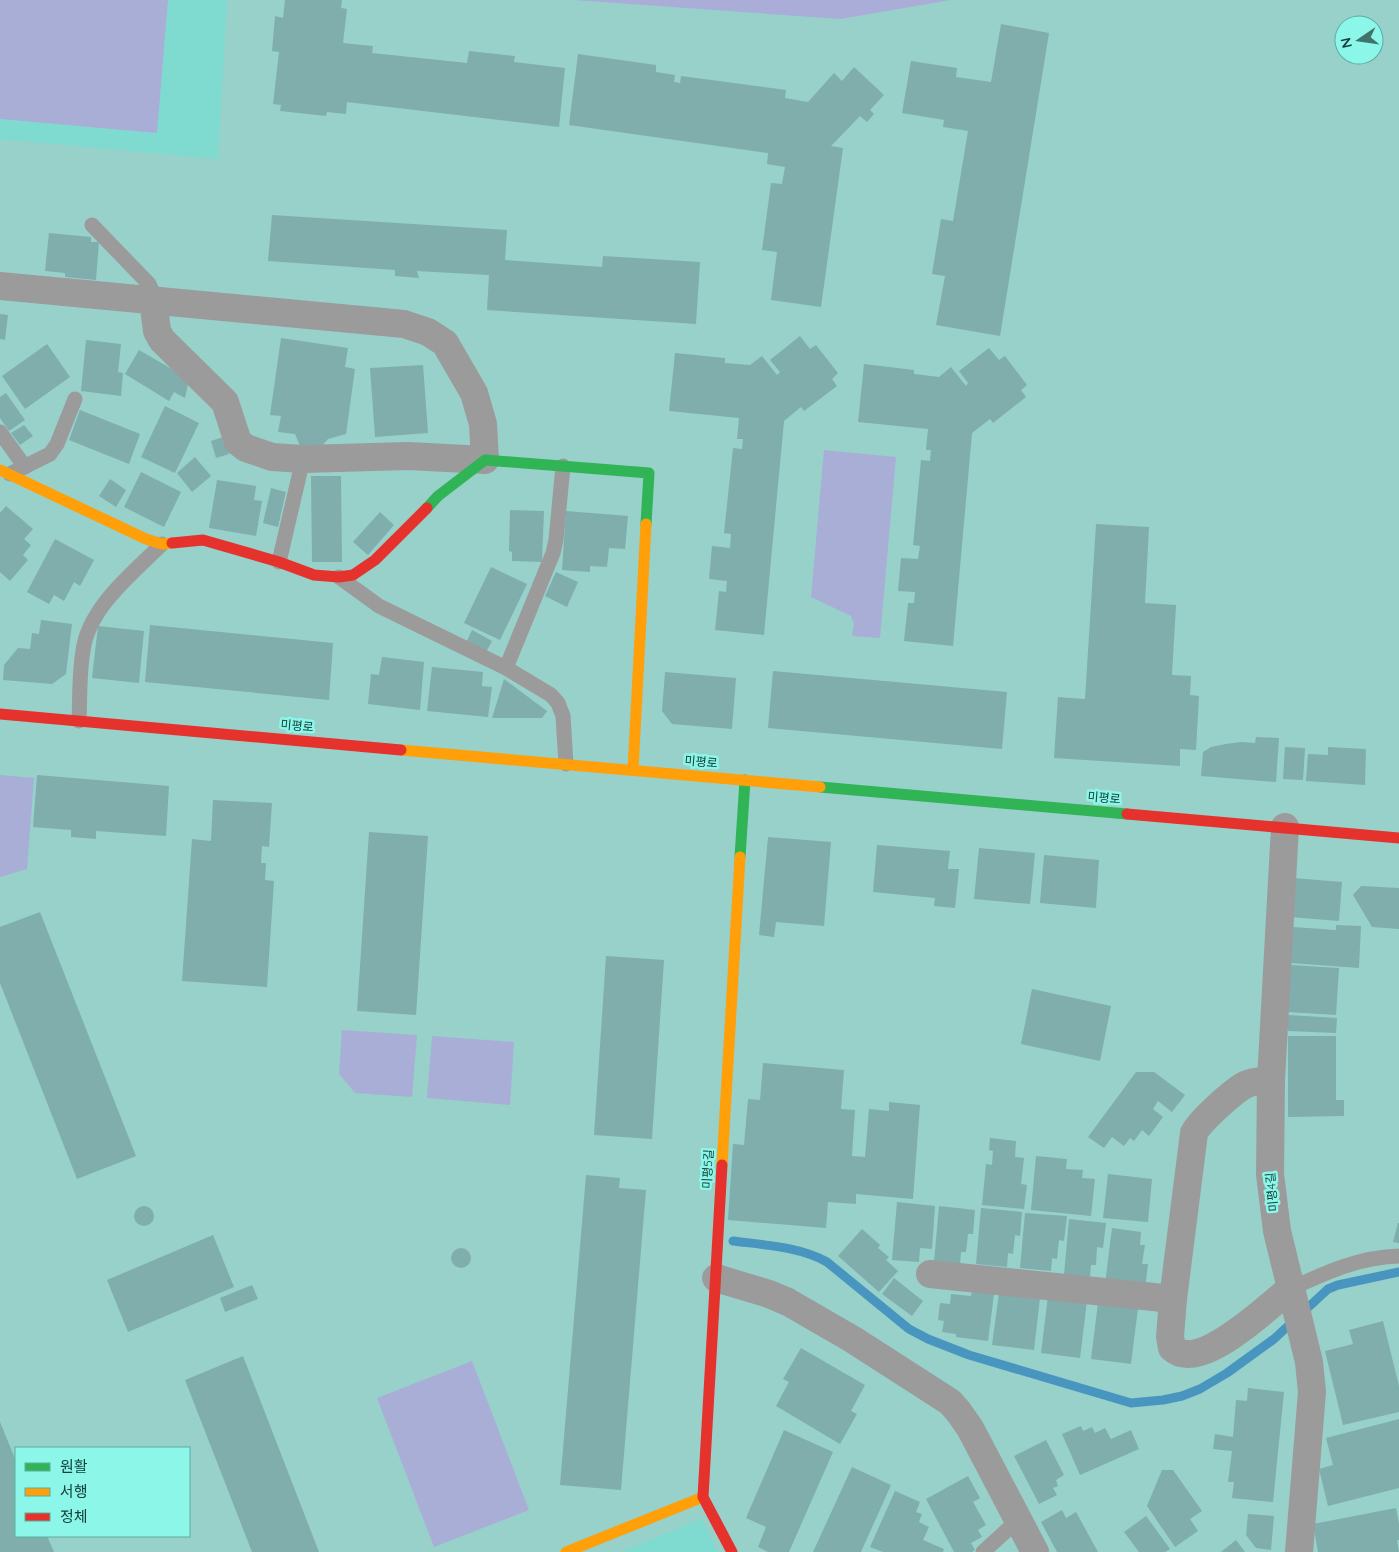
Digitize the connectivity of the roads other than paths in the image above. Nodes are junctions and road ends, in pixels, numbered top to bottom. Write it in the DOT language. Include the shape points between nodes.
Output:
graph roads {
  1 [pos="92,225"];
  2 [pos="0,286"];
  3 [pos="153,300"];
  4 [pos="75,399"];
  5 [pos="0,432"];
  6 [pos="303,459"];
  7 [pos="485,460"];
  8 [pos="563,466"];
  9 [pos="25,467"];
  10 [pos="5,472"];
  11 [pos="162,544"];
  12 [pos="279,562"];
  13 [pos="339,578"];
  14 [pos="506,668"];
  15 [pos="0,714"];
  16 [pos="79,721"];
  17 [pos="566,764"];
  18 [pos="633,770"];
  19 [pos="745,780"];
  20 [pos="1285,828"];
  21 [pos="1399,838"];
  22 [pos="1271,1080"];
  23 [pos="1399,1256"];
  24 [pos="930,1274"];
  25 [pos="716,1278"];
  26 [pos="1291,1294"];
  27 [pos="1174,1299"];
  28 [pos="703,1497"];
  29 [pos="1018,1520"];
  30 [pos="566,1552"];
  31 [pos="732,1552"];
  32 [pos="983,1552"];
  33 [pos="1035,1552"];
  34 [pos="1299,1552"];
  1 -- 3 [label="lane" via="149,284"];
  2 -- 3 [label="street"];
  3 -- 6 [label="street" via="157,331 162,340 225,402 238,442 272,457"];
  3 -- 7 [label="street" via="404,324 428,332 445,343 474,392 483,424"];
  4 -- 9 [label="lane" via="54,450"];
  5 -- 9 [label="lane"];
  6 -- 7 [label="street" via="408,456"];
  6 -- 12 [label="lane"];
  7 -- 8 [label="street"];
  7 -- 13 [label="street" via="438,496 376,560 352,575"];
  8 -- 14 [label="lane" via="553,553"];
  8 -- 18 [label="street" via="649,473"];
  9 -- 10 [label="lane"];
  10 -- 11 [label="street"];
  11 -- 12 [label="street" via="203,540"];
  11 -- 16 [label="lane" via="104,602 89,628 83,650"];
  12 -- 13 [label="street" via="314,575"];
  13 -- 14 [label="lane" via="379,606"];
  14 -- 17 [label="lane" via="551,695 558,704 563,716"];
  15 -- 16 [label="street, 미평로"];
  16 -- 17 [label="street, 미평로"];
  17 -- 18 [label="street, 미평로"];
  18 -- 19 [label="street, 미평로"];
  19 -- 20 [label="street, 미평로"];
  19 -- 25 [label="street, 미평5길"];
  20 -- 21 [label="street, 미평로"];
  20 -- 22 [label="street, 미평4길"];
  22 -- 26 [label="street, 미평4길" via="1272,1202"];
  22 -- 27 [label="street" via="1241,1088 1202,1121 1195,1131"];
  23 -- 26 [label="lane" via="1354,1262 1325,1273"];
  24 -- 27 [label="street"];
  25 -- 28 [label="street, 미평5길"];
  25 -- 29 [label="street" via="788,1302 950,1402 970,1428"];
  26 -- 27 [label="street" via="1225,1340 1194,1354 1177,1352 1171,1345"];
  26 -- 34 [label="street, 미평4길" via="1309,1362 1312,1392"];
  28 -- 30 [label="street"];
  28 -- 31 [label="street"];
  29 -- 32 [label="lane"];
  29 -- 33 [label="street"];
}
